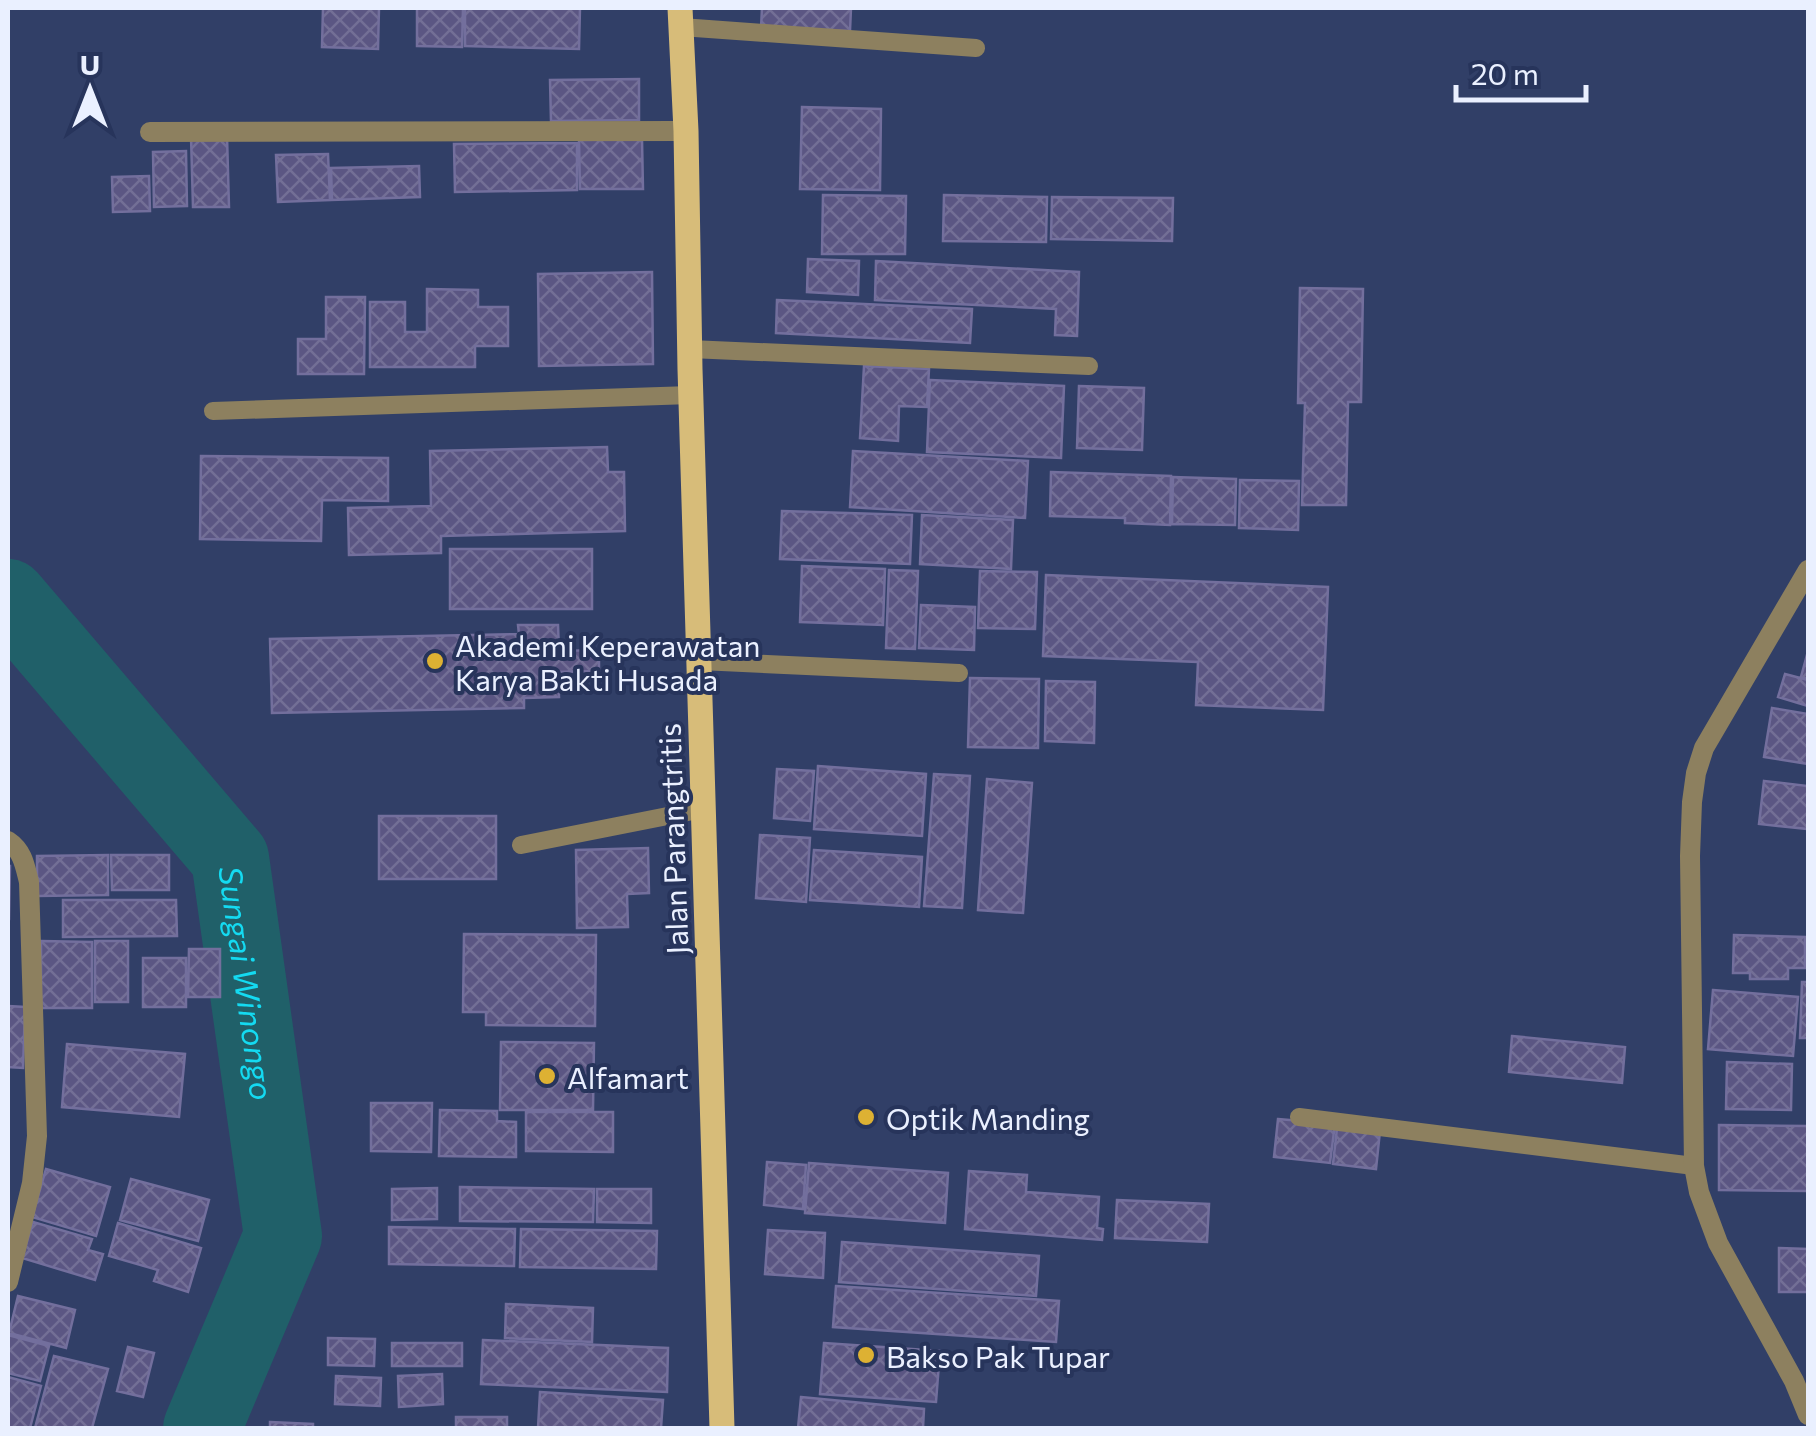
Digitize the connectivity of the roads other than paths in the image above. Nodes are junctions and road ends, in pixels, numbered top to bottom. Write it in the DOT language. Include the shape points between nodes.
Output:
graph roads {
  1 [pos="680,17"];
  2 [pos="976,48"];
  3 [pos="686,131"];
  4 [pos="150,132"];
  5 [pos="690,349"];
  6 [pos="1089,366"];
  7 [pos="691,395"];
  8 [pos="213,411"];
  9 [pos="1808,570"];
  10 [pos="700,662"];
  11 [pos="959,673"];
  12 [pos="703,809"];
  13 [pos="8,841"];
  14 [pos="521,845"];
  15 [pos="1299,1117"];
  16 [pos="1694,1166"];
  17 [pos="8,1282"];
  18 [pos="1808,1414"];
  19 [pos="722,1428"];
  1 -- 2 [label="lane"];
  1 -- 3 [label="main road, Jalan Parangtritis"];
  3 -- 4 [label="street"];
  3 -- 5 [label="main road, Jalan Parangtritis"];
  5 -- 6 [label="lane"];
  5 -- 7 [label="main road, Jalan Parangtritis"];
  7 -- 8 [label="lane"];
  7 -- 10 [label="main road, Jalan Parangtritis"];
  9 -- 16 [label="street" via="1704,748 1696,773 1690,856"];
  10 -- 11 [label="lane"];
  10 -- 12 [label="main road, Jalan Parangtritis"];
  12 -- 14 [label="lane"];
  12 -- 19 [label="main road, Jalan Parangtritis"];
  13 -- 17 [label="street" via="24,858 29,882 36,1095 32,1183"];
  15 -- 16 [label="lane"];
  16 -- 18 [label="street" via="1718,1243"];
}
